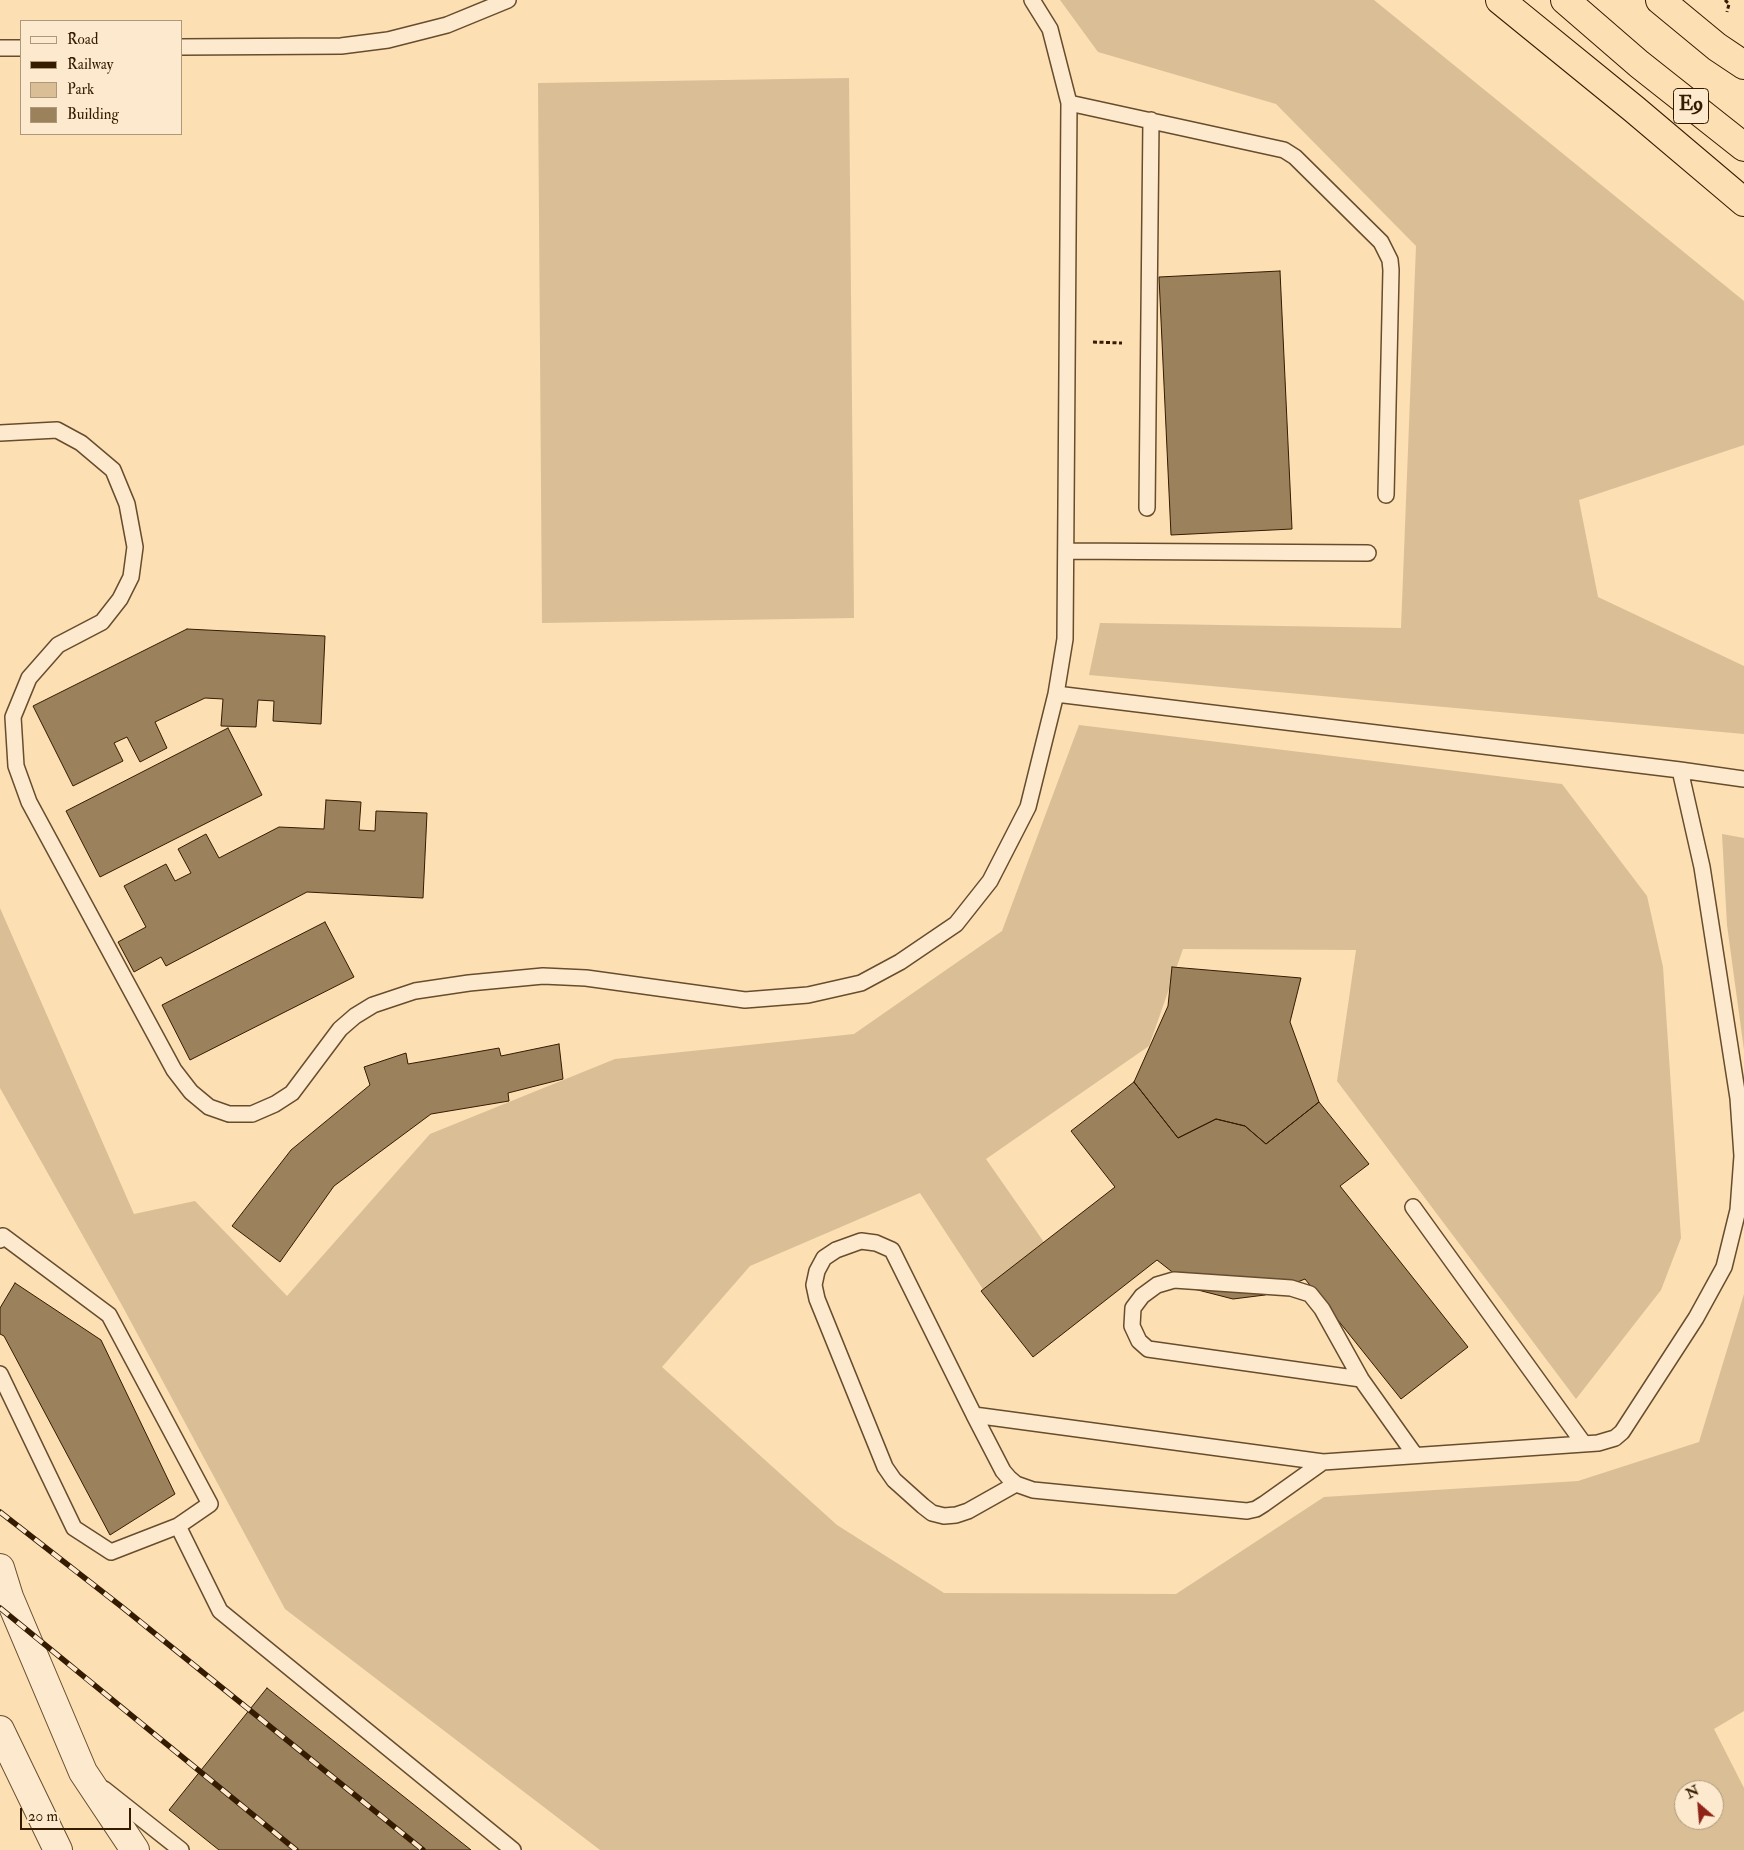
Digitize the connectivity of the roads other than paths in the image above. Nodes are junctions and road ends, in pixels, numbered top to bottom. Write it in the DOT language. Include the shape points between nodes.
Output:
graph roads {
  1 [pos="508,0"];
  2 [pos="1032,0"];
  3 [pos="1500,0"];
  4 [pos="1565,0"];
  5 [pos="1660,0"];
  6 [pos="182,47"];
  7 [pos="0,48"];
  8 [pos="20,48"];
  9 [pos="1744,65"];
  10 [pos="1069,103"];
  11 [pos="1151,120"];
  12 [pos="1744,147"];
  13 [pos="1744,202"];
  14 [pos="0,433"];
  15 [pos="1386,495"];
  16 [pos="1147,508"];
  17 [pos="1066,551"];
  18 [pos="1368,553"];
  19 [pos="1056,694"];
  20 [pos="1680,770"];
  21 [pos="1744,779"];
  22 [pos="1413,1207"];
  23 [pos="0,1240"];
  24 [pos="0,1374"];
  25 [pos="1361,1379"];
  26 [pos="974,1415"];
  27 [pos="1584,1444"];
  28 [pos="1415,1455"];
  29 [pos="1324,1462"];
  30 [pos="1016,1484"];
  31 [pos="178,1526"];
  32 [pos="0,1568"];
  33 [pos="0,1730"];
  34 [pos="83,1772"];
  35 [pos="58,1850"];
  36 [pos="135,1850"];
  37 [pos="181,1850"];
  38 [pos="513,1850"];
  1 -- 6 [label="lane" via="447,25 388,40 341,46"];
  2 -- 10 [label="lane" via="1050,29"];
  3 -- 13 [label="highway"];
  4 -- 12 [label="highway, E9"];
  5 -- 9 [label="highway"];
  7 -- 8 [label="lane"];
  10 -- 11 [label="lane"];
  10 -- 17 [label="lane"];
  11 -- 15 [label="lane" via="1284,150 1381,242 1392,270"];
  11 -- 16 [label="lane"];
  14 -- 19 [label="lane" via="57,430 81,443 113,470 128,504 135,547 131,577 120,599 102,622 58,645 29,678 13,717 16,766 29,802 174,1070 191,1092 209,1107 229,1114 252,1114 292,1093 340,1029 355,1016 373,1005 415,991 543,976 586,978 745,1000 808,995 869,979 956,924 990,881 1028,807"];
  17 -- 18 [label="lane"];
  17 -- 19 [label="lane" via="1065,639"];
  19 -- 20 [label="lane"];
  20 -- 21 [label="lane"];
  20 -- 27 [label="lane" via="1702,867 1738,1098 1742,1156 1738,1210 1724,1267 1696,1318 1628,1425 1615,1438"];
  22 -- 27 [label="lane"];
  23 -- 31 [label="lane" via="3,1236 109,1315 210,1504"];
  24 -- 31 [label="lane" via="74,1528 111,1552"];
  25 -- 25 [label="lane" via="1322,1308 1310,1294 1301,1291 1174,1280 1149,1290 1133,1308 1132,1326 1139,1341 1148,1349"];
  25 -- 28 [label="lane"];
  26 -- 29 [label="lane"];
  26 -- 30 [label="lane" via="1003,1470"];
  26 -- 30 [label="lane" via="892,1250 861,1241 824,1258 814,1285 816,1299 889,1474 932,1513 944,1516 968,1511"];
  27 -- 28 [label="lane"];
  28 -- 29 [label="lane"];
  29 -- 30 [label="lane" via="1264,1504 1247,1511 1033,1490"];
  31 -- 38 [label="lane" via="220,1611"];
  32 -- 34 [label="street" via="9,1598"];
  33 -- 35 [label="street"];
  34 -- 36 [label="street"];
  34 -- 37 [label="lane"];
}
